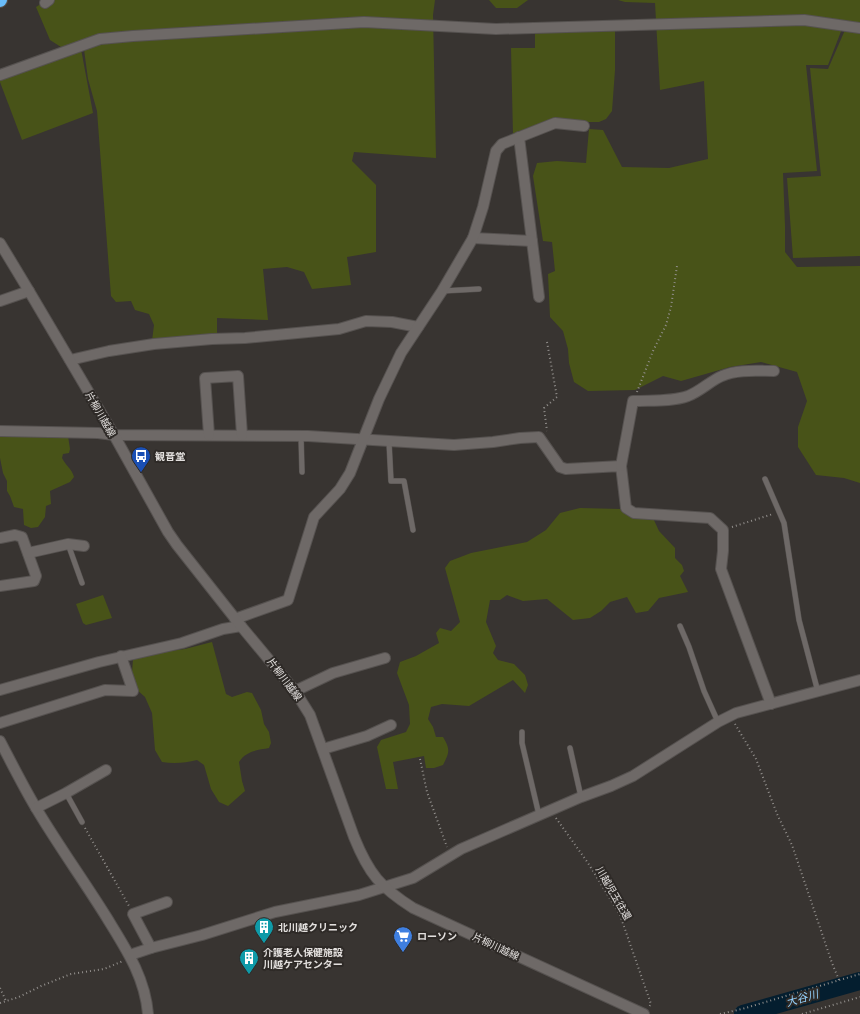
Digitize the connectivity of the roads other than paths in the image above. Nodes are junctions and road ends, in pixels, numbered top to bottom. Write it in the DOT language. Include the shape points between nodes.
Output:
graph roads {
  1 [pos="860,28"];
  2 [pos="0,75"];
  3 [pos="584,126"];
  4 [pos="519,137"];
  5 [pos="473,238"];
  6 [pos="532,241"];
  7 [pos="0,243"];
  8 [pos="479,289"];
  9 [pos="29,291"];
  10 [pos="442,291"];
  11 [pos="539,298"];
  12 [pos="0,301"];
  13 [pos="418,327"];
  14 [pos="70,360"];
  15 [pos="774,371"];
  16 [pos="0,431"];
  17 [pos="209,435"];
  18 [pos="242,435"];
  19 [pos="114,436"];
  20 [pos="301,436"];
  21 [pos="363,440"];
  22 [pos="389,442"];
  23 [pos="621,466"];
  24 [pos="302,472"];
  25 [pos="764,480"];
  26 [pos="413,530"];
  27 [pos="0,538"];
  28 [pos="68,544"];
  29 [pos="84,546"];
  30 [pos="28,553"];
  31 [pos="82,583"];
  32 [pos="0,586"];
  33 [pos="238,622"];
  34 [pos="680,626"];
  35 [pos="121,656"];
  36 [pos="385,658"];
  37 [pos="860,680"];
  38 [pos="0,690"];
  39 [pos="295,690"];
  40 [pos="818,692"];
  41 [pos="770,704"];
  42 [pos="718,722"];
  43 [pos="0,724"];
  44 [pos="391,725"];
  45 [pos="522,732"];
  46 [pos="0,741"];
  47 [pos="570,748"];
  48 [pos="323,749"];
  49 [pos="106,770"];
  50 [pos="66,793"];
  51 [pos="581,797"];
  52 [pos="36,808"];
  53 [pos="539,815"];
  54 [pos="82,822"];
  55 [pos="384,888"];
  56 [pos="167,902"];
  57 [pos="151,948"];
  58 [pos="130,955"];
  59 [pos="646,1011"];
  60 [pos="148,1014"];
  1 -- 2 [label="street" via="804,20 496,29 364,22 100,39"];
  3 -- 4 [label="street" via="555,123"];
  4 -- 5 [label="street" via="502,144 496,151"];
  4 -- 6 [label="street"];
  5 -- 6 [label="street"];
  5 -- 10 [label="street"];
  6 -- 11 [label="street"];
  7 -- 9 [label="street, 片柳川越線"];
  8 -- 10 [label="lane"];
  9 -- 12 [label="street"];
  9 -- 14 [label="street, 片柳川越線"];
  10 -- 13 [label="street"];
  13 -- 14 [label="street" via="366,321 339,329 154,344 109,350"];
  13 -- 21 [label="street" via="401,353"];
  14 -- 19 [label="street, 片柳川越線"];
  15 -- 23 [label="street" via="723,375 705,388 687,396 634,401"];
  16 -- 19 [label="street" via="98,433"];
  17 -- 18 [label="street"];
  17 -- 18 [label="street" via="205,378 238,376"];
  17 -- 19 [label="street"];
  18 -- 20 [label="street"];
  19 -- 33 [label="street, 片柳川越線" via="172,538"];
  20 -- 21 [label="street"];
  20 -- 24 [label="lane"];
  21 -- 22 [label="street"];
  21 -- 33 [label="street" via="350,473 340,489 314,517 288,600"];
  22 -- 23 [label="street" via="454,445 539,437 560,467 566,469"];
  22 -- 26 [label="lane" via="391,481 404,482"];
  23 -- 41 [label="street" via="626,508 634,513 710,518 723,530 720,569"];
  25 -- 40 [label="lane" via="784,523 799,620"];
  27 -- 30 [label="street" via="15,535 22,537"];
  28 -- 29 [label="street"];
  28 -- 30 [label="street"];
  28 -- 31 [label="lane"];
  30 -- 32 [label="street" via="36,576 34,581"];
  33 -- 35 [label="street" via="182,643"];
  33 -- 39 [label="street, 片柳川越線"];
  34 -- 42 [label="lane"];
  35 -- 38 [label="street"];
  35 -- 43 [label="street" via="133,691 105,690"];
  36 -- 39 [label="street" via="333,673"];
  37 -- 40 [label="street"];
  39 -- 48 [label="street, 片柳川越線" via="310,714"];
  40 -- 41 [label="street"];
  41 -- 42 [label="street"];
  42 -- 51 [label="street" via="633,776"];
  44 -- 48 [label="street" via="367,736"];
  45 -- 53 [label="lane" via="522,743"];
  46 -- 52 [label="street"];
  47 -- 51 [label="lane"];
  48 -- 55 [label="street, 片柳川越線" via="362,856"];
  49 -- 50 [label="street"];
  50 -- 52 [label="street"];
  50 -- 54 [label="lane"];
  51 -- 53 [label="street"];
  52 -- 58 [label="street"];
  53 -- 55 [label="street" via="474,843 413,878"];
  55 -- 57 [label="street" via="275,912"];
  55 -- 59 [label="street, 片柳川越線" via="413,908"];
  56 -- 57 [label="street" via="133,914"];
  57 -- 58 [label="street"];
  58 -- 60 [label="street" via="140,977"];
}
